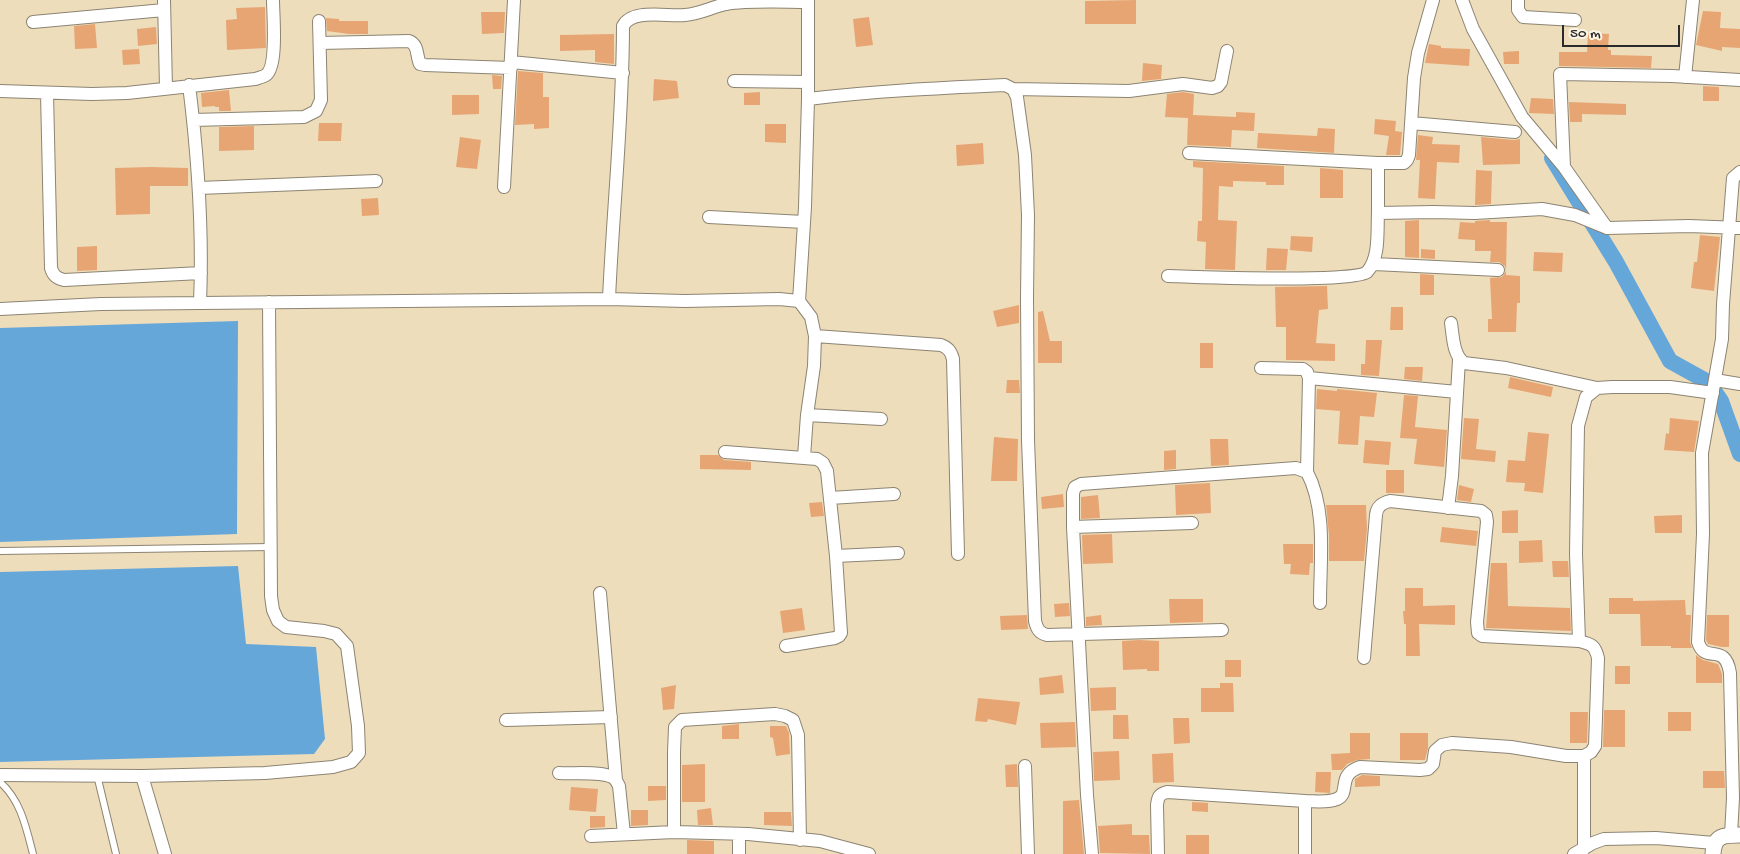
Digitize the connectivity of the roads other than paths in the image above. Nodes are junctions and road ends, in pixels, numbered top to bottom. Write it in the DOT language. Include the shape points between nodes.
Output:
graph roads {
  1 [pos="273,0"];
  2 [pos="514,0"];
  3 [pos="1433,0"];
  4 [pos="1462,0"];
  5 [pos="1518,0"];
  6 [pos="1693,0"];
  7 [pos="808,1"];
  8 [pos="164,5"];
  9 [pos="1574,20"];
  10 [pos="318,21"];
  11 [pos="34,22"];
  12 [pos="320,43"];
  13 [pos="1228,50"];
  14 [pos="511,65"];
  15 [pos="623,72"];
  16 [pos="1685,77"];
  17 [pos="1740,80"];
  18 [pos="734,81"];
  19 [pos="808,82"];
  20 [pos="189,85"];
  21 [pos="166,88"];
  22 [pos="1013,89"];
  23 [pos="0,91"];
  24 [pos="47,93"];
  25 [pos="808,99"];
  26 [pos="194,120"];
  27 [pos="1411,123"];
  28 [pos="1515,132"];
  29 [pos="1189,153"];
  30 [pos="1378,163"];
  31 [pos="1564,167"];
  32 [pos="1740,172"];
  33 [pos="376,182"];
  34 [pos="504,187"];
  35 [pos="199,188"];
  36 [pos="1378,213"];
  37 [pos="709,217"];
  38 [pos="804,222"];
  39 [pos="1602,226"];
  40 [pos="1734,228"];
  41 [pos="1374,264"];
  42 [pos="1498,270"];
  43 [pos="201,272"];
  44 [pos="1168,276"];
  45 [pos="609,299"];
  46 [pos="200,302"];
  47 [pos="269,302"];
  48 [pos="799,302"];
  49 [pos="0,309"];
  50 [pos="1451,323"];
  51 [pos="815,336"];
  52 [pos="1459,360"];
  53 [pos="1261,368"];
  54 [pos="1309,378"];
  55 [pos="1740,384"];
  56 [pos="1714,387"];
  57 [pos="1597,388"];
  58 [pos="1457,392"];
  59 [pos="807,415"];
  60 [pos="881,419"];
  61 [pos="725,452"];
  62 [pos="804,457"];
  63 [pos="1308,472"];
  64 [pos="894,494"];
  65 [pos="830,498"];
  66 [pos="1448,508"];
  67 [pos="1192,523"];
  68 [pos="1073,526"];
  69 [pos="271,547"];
  70 [pos="0,551"];
  71 [pos="898,553"];
  72 [pos="958,554"];
  73 [pos="836,556"];
  74 [pos="600,593"];
  75 [pos="1320,602"];
  76 [pos="1222,630"];
  77 [pos="1080,636"];
  78 [pos="1579,641"];
  79 [pos="786,646"];
  80 [pos="1364,658"];
  81 [pos="611,717"];
  82 [pos="506,720"];
  83 [pos="1584,756"];
  84 [pos="1025,766"];
  85 [pos="560,773"];
  86 [pos="0,775"];
  87 [pos="97,775"];
  88 [pos="142,776"];
  89 [pos="616,780"];
  90 [pos="0,782"];
  91 [pos="1306,801"];
  92 [pos="674,832"];
  93 [pos="624,834"];
  94 [pos="739,834"];
  95 [pos="1735,835"];
  96 [pos="591,836"];
  97 [pos="800,840"];
  98 [pos="1713,848"];
  99 [pos="1579,851"];
  100 [pos="33,854"];
  101 [pos="116,854"];
  102 [pos="165,854"];
  103 [pos="739,854"];
  104 [pos="869,854"];
  105 [pos="1028,854"];
  106 [pos="1092,854"];
  107 [pos="1158,854"];
  108 [pos="1304,854"];
  1 -- 20 [label="street" via="273,57 266,75"];
  2 -- 14 [label="street"];
  3 -- 27 [label="street" via="1418,53"];
  4 -- 31 [label="street" via="1473,29 1522,117"];
  5 -- 9 [label="street" via="1518,10 1523,17"];
  6 -- 16 [label="street"];
  7 -- 15 [label="street" via="728,3 697,14 632,16 624,26"];
  7 -- 19 [label="street"];
  8 -- 11 [label="street"];
  8 -- 21 [label="street"];
  10 -- 12 [label="street"];
  12 -- 14 [label="street" via="410,41 416,46 420,64"];
  12 -- 26 [label="street" via="321,100 316,111 304,117"];
  13 -- 22 [label="street" via="1222,82 1212,88 1183,84 1129,91"];
  14 -- 15 [label="street"];
  14 -- 34 [label="street"];
  15 -- 45 [label="street"];
  16 -- 17 [label="street"];
  16 -- 31 [label="street" via="1560,74"];
  18 -- 19 [label="street"];
  19 -- 25 [label="street"];
  20 -- 21 [label="street"];
  20 -- 26 [label="street"];
  21 -- 24 [label="street" via="92,94"];
  22 -- 25 [label="street" via="1005,85 936,88"];
  22 -- 77 [label="street" via="1017,97 1025,155 1028,215 1028,440 1035,621 1041,634"];
  23 -- 24 [label="street"];
  24 -- 43 [label="street" via="51,268 57,279"];
  25 -- 38 [label="street"];
  26 -- 35 [label="street"];
  27 -- 28 [label="street"];
  27 -- 30 [label="street" via="1407,160 1397,164"];
  29 -- 30 [label="street"];
  30 -- 36 [label="street"];
  31 -- 39 [label="street"];
  32 -- 40 [label="street" via="1733,178"];
  33 -- 35 [label="street"];
  35 -- 43 [label="street"];
  36 -- 39 [label="street" via="1475,214 1542,209 1576,215"];
  36 -- 41 [label="street"];
  37 -- 38 [label="street"];
  38 -- 48 [label="street"];
  39 -- 40 [label="street"];
  40 -- 56 [label="street"];
  41 -- 42 [label="street"];
  41 -- 44 [label="street" via="1366,274 1352,277"];
  43 -- 46 [label="street"];
  45 -- 47 [label="street"];
  45 -- 48 [label="street" via="779,299"];
  46 -- 47 [label="street"];
  46 -- 49 [label="street"];
  47 -- 69 [label="street"];
  48 -- 51 [label="street" via="812,317"];
  50 -- 52 [label="street"];
  51 -- 59 [label="street"];
  51 -- 72 [label="street" via="941,345 951,352"];
  52 -- 57 [label="street"];
  52 -- 58 [label="street"];
  53 -- 54 [label="street" via="1303,369"];
  54 -- 58 [label="street"];
  54 -- 63 [label="street"];
  55 -- 56 [label="street"];
  56 -- 57 [label="street"];
  56 -- 95 [label="street" via="1702,453 1703,534 1698,642 1705,653 1726,659 1730,673"];
  57 -- 78 [label="street" via="1586,397 1578,426 1576,554"];
  58 -- 66 [label="street"];
  59 -- 60 [label="street"];
  59 -- 62 [label="street"];
  61 -- 62 [label="street"];
  62 -- 65 [label="street" via="823,463"];
  63 -- 68 [label="street" via="1296,468 1081,484 1073,493"];
  63 -- 75 [label="street" via="1313,483 1319,523"];
  64 -- 65 [label="street"];
  65 -- 73 [label="street"];
  66 -- 78 [label="street" via="1481,511 1486,515 1478,633 1482,636"];
  66 -- 80 [label="street" via="1390,501 1377,508"];
  67 -- 68 [label="street"];
  68 -- 77 [label="street"];
  69 -- 70 [label="lane"];
  69 -- 88 [label="street" via="271,596 278,621 286,627 336,634 347,646 359,753 351,762 333,767 265,774"];
  71 -- 73 [label="street"];
  73 -- 79 [label="street" via="840,636"];
  74 -- 81 [label="street"];
  76 -- 77 [label="street"];
  77 -- 106 [label="street"];
  78 -- 83 [label="street" via="1592,644 1598,658 1594,746"];
  81 -- 82 [label="street"];
  81 -- 89 [label="street"];
  83 -- 91 [label="street" via="1511,747 1442,744 1435,750 1433,764 1428,769 1360,767 1346,775 1339,798"];
  83 -- 99 [label="street"];
  84 -- 105 [label="street"];
  85 -- 89 [label="street" via="604,774"];
  86 -- 87 [label="street"];
  87 -- 88 [label="street"];
  87 -- 101 [label="lane"];
  88 -- 102 [label="street"];
  89 -- 93 [label="street"];
  90 -- 100 [label="lane" via="20,808"];
  91 -- 107 [label="street" via="1161,794 1157,805"];
  91 -- 108 [label="street"];
  92 -- 93 [label="street"];
  92 -- 94 [label="street"];
  92 -- 97 [label="street" via="676,727 682,720 775,714 793,720 798,735"];
  93 -- 96 [label="street"];
  94 -- 97 [label="street"];
  94 -- 103 [label="street"];
  95 -- 98 [label="street" via="1724,836"];
  97 -- 104 [label="street" via="820,841"];
  98 -- 99 [label="street" via="1656,838 1617,838 1604,839"];
}
